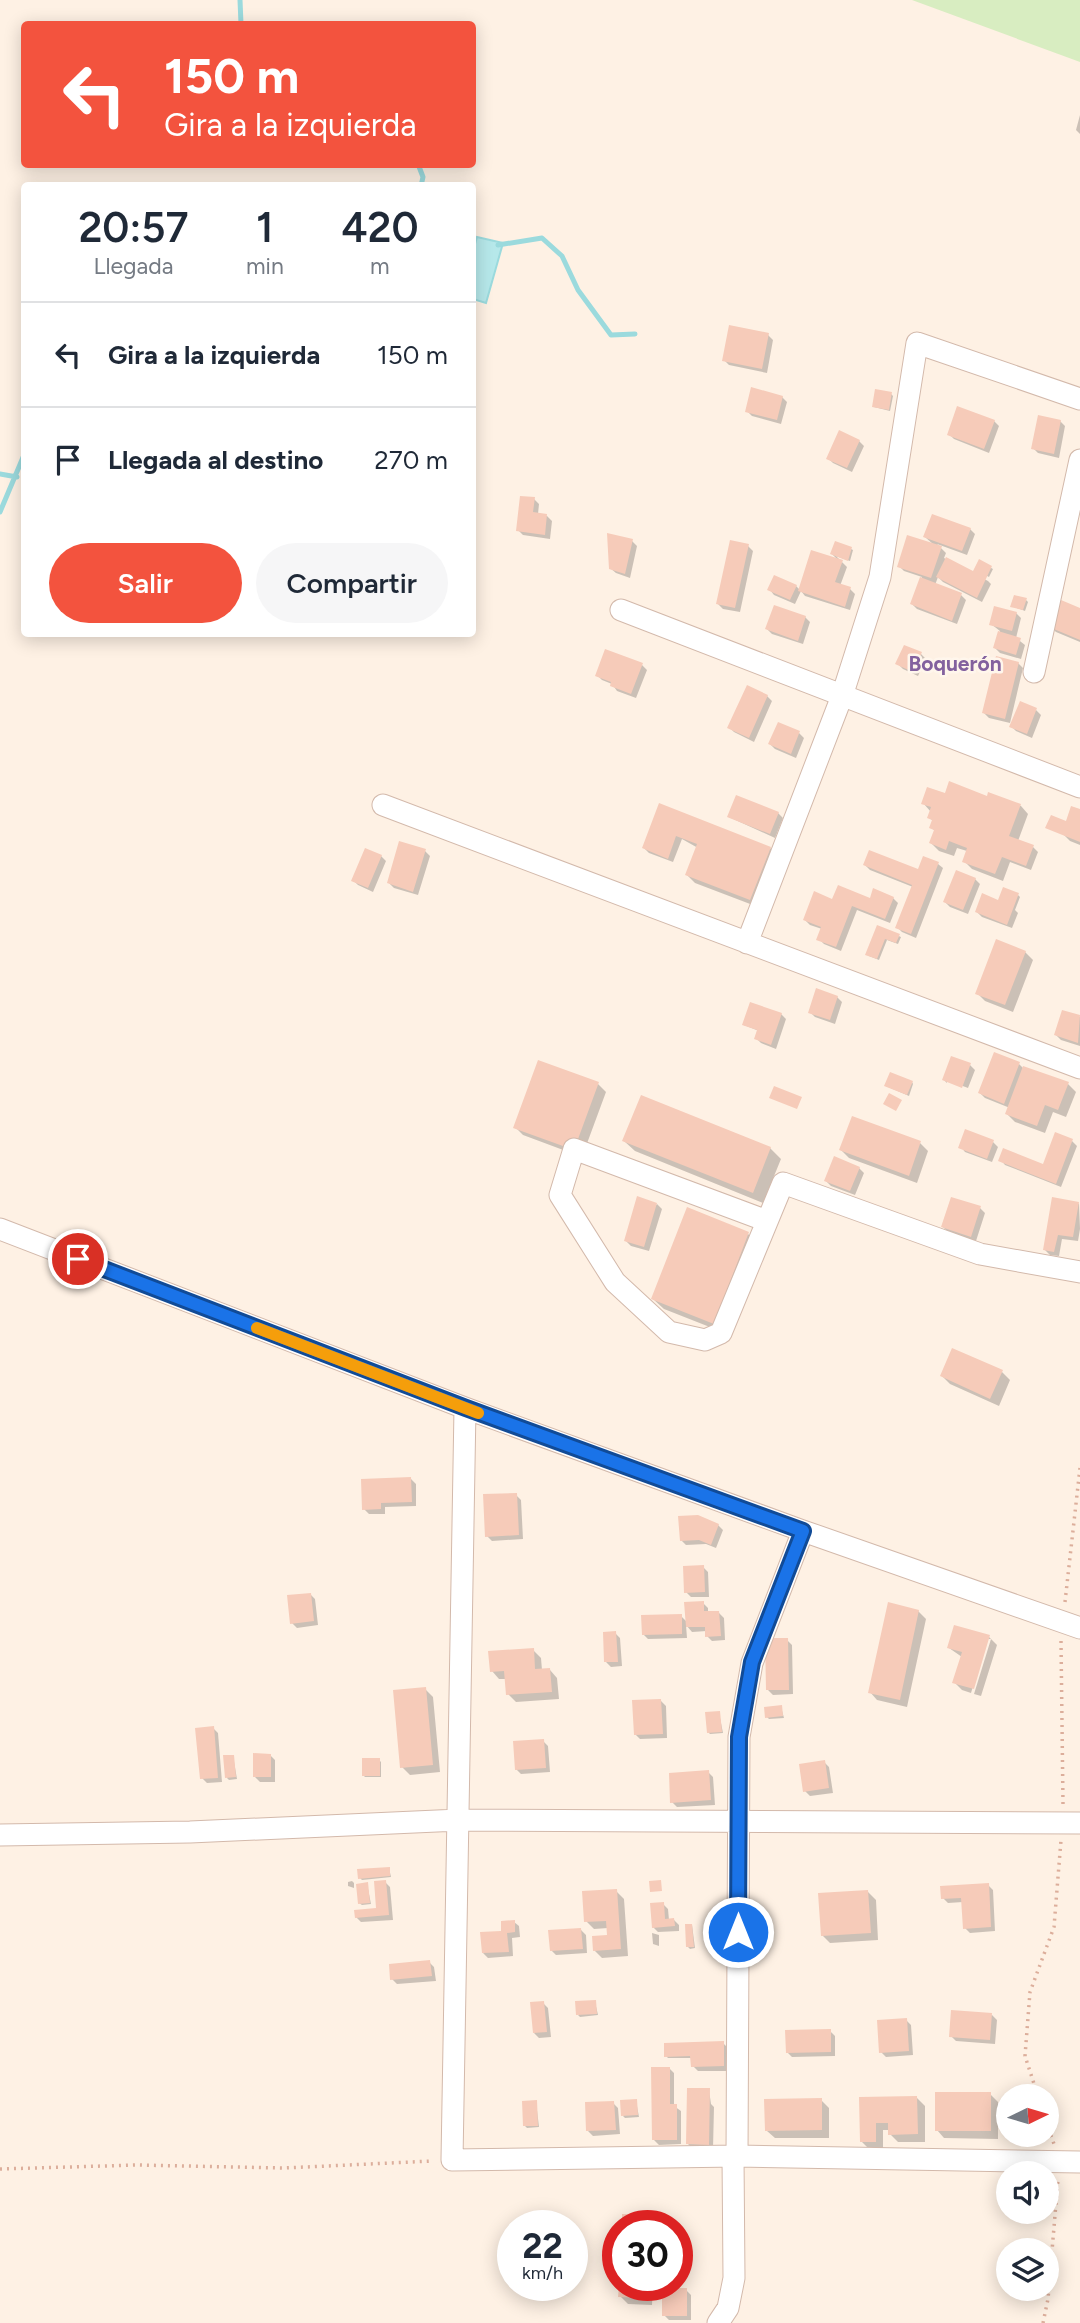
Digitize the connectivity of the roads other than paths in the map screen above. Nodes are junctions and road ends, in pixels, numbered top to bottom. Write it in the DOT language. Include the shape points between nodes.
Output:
graph roads {
  1 [pos="1080,399"];
  2 [pos="1080,460"];
  3 [pos="621,610"];
  4 [pos="1034,672"];
  5 [pos="842,696"];
  6 [pos="1080,787"];
  7 [pos="383,805"];
  8 [pos="747,943"];
  9 [pos="1080,1068"];
  10 [pos="767,1221"];
  11 [pos="0,1229"];
  12 [pos="1080,1272"];
  13 [pos="466,1408"];
  14 [pos="803,1531"];
  15 [pos="1071,1625"];
  16 [pos="458,1820"];
  17 [pos="738,1821"];
  18 [pos="1071,1823"];
  19 [pos="0,1835"];
  20 [pos="735,2156"];
  21 [pos="1070,2162"];
  22 [pos="718,2323"];
  1 -- 5 [label="street" via="917,342 880,577"];
  2 -- 4 [label="street"];
  3 -- 5 [label="street"];
  5 -- 6 [label="street"];
  5 -- 8 [label="street"];
  7 -- 8 [label="street"];
  8 -- 9 [label="street"];
  10 -- 10 [label="street" via="575,1149 560,1195 615,1282 669,1332 705,1340 721,1333"];
  10 -- 12 [label="street" via="783,1182 980,1254"];
  11 -- 13 [label="street"];
  13 -- 14 [label="street"];
  13 -- 16 [label="street"];
  14 -- 15 [label="street"];
  14 -- 17 [label="street" via="752,1662 739,1737"];
  16 -- 17 [label="street"];
  16 -- 19 [label="street"];
  16 -- 20 [label="street" via="452,2160"];
  17 -- 18 [label="street"];
  17 -- 20 [label="street"];
  20 -- 21 [label="street"];
  20 -- 22 [label="street" via="734,2278 728,2308"];
}
